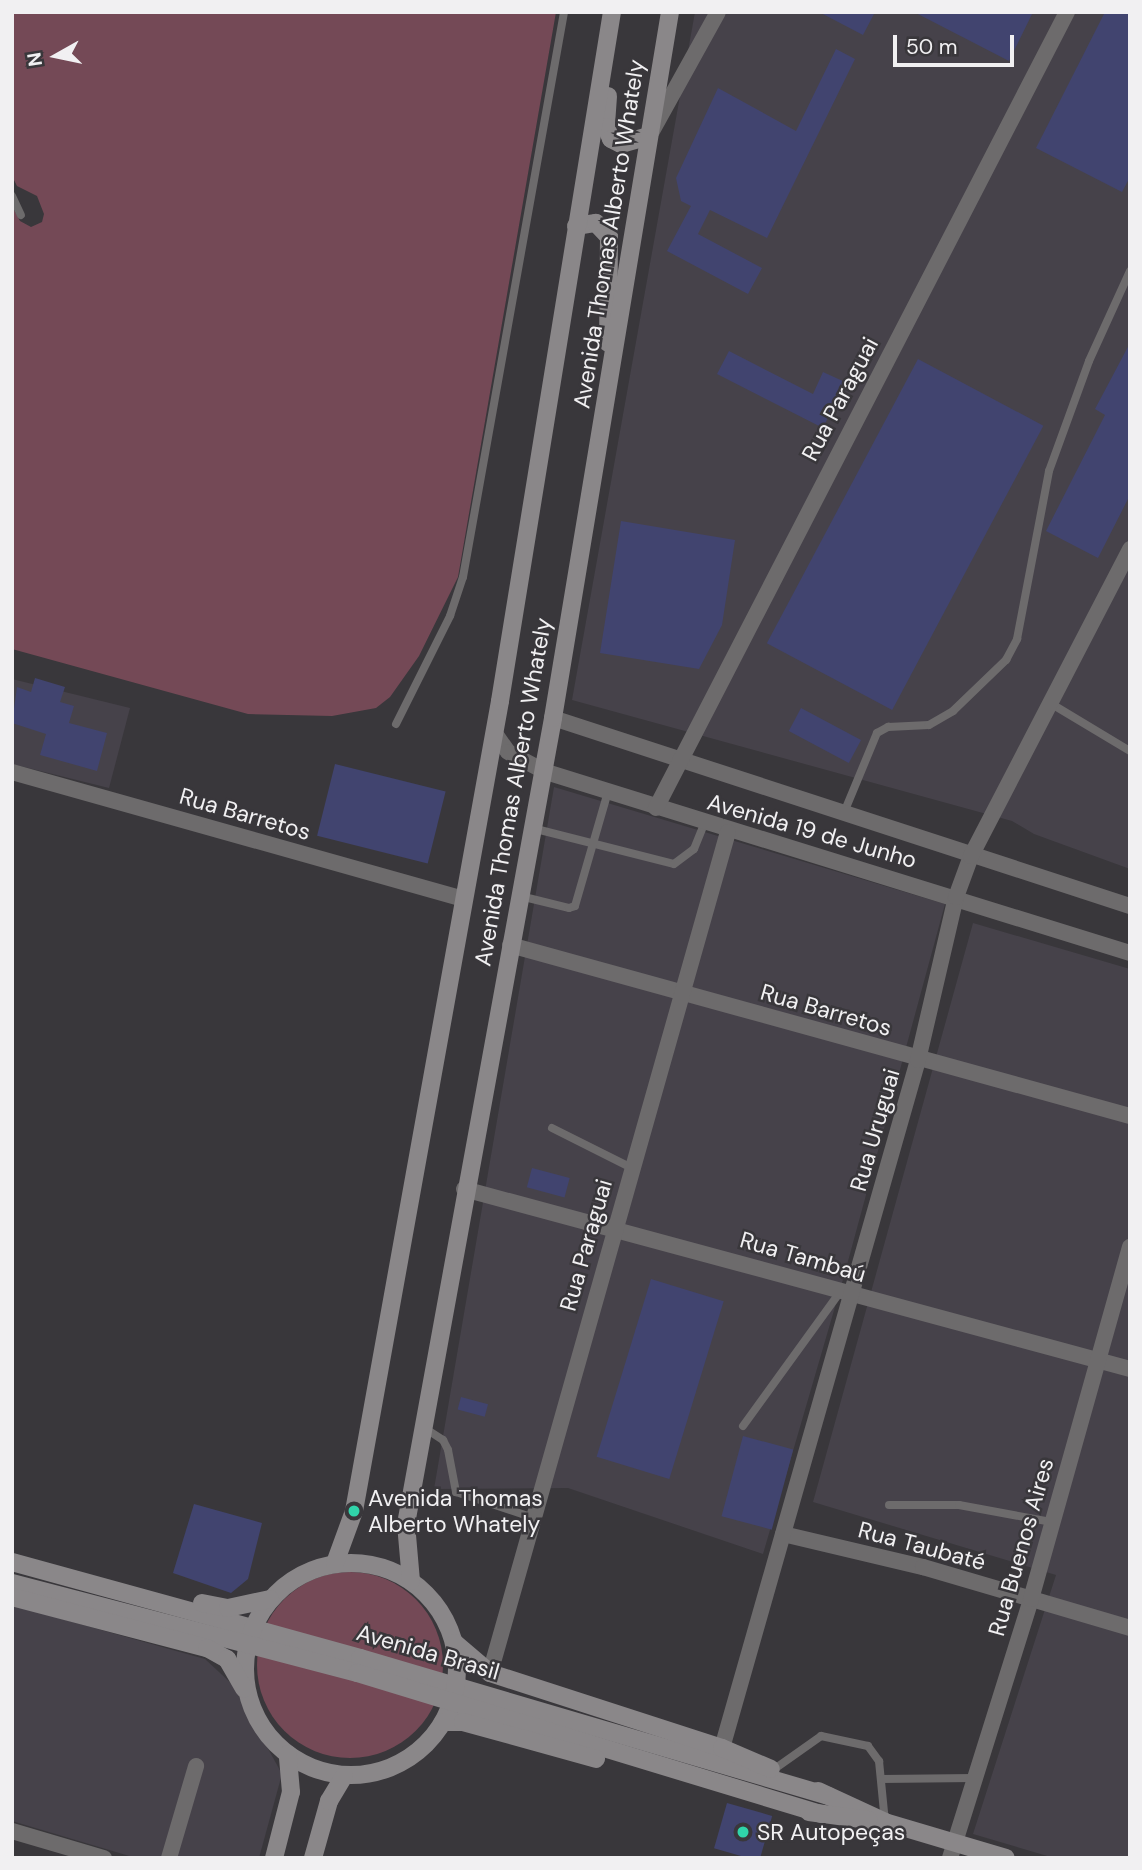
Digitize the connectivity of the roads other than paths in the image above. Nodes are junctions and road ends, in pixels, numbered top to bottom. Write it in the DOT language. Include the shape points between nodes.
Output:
graph roads {
  1 [pos="564,12"];
  2 [pos="670,12"];
  3 [pos="718,12"];
  4 [pos="1067,12"];
  5 [pos="611,18"];
  6 [pos="649,136"];
  7 [pos="12,196"];
  8 [pos="20,215"];
  9 [pos="576,226"];
  10 [pos="1130,271"];
  11 [pos="610,381"];
  12 [pos="1130,549"];
  13 [pos="1050,703"];
  14 [pos="553,718"];
  15 [pos="396,724"];
  16 [pos="494,732"];
  17 [pos="1130,751"];
  18 [pos="677,761"];
  19 [pos="543,771"];
  20 [pos="12,772"];
  21 [pos="608,792"];
  22 [pos="656,808"];
  23 [pos="843,815"];
  24 [pos="704,824"];
  25 [pos="532,828"];
  26 [pos="728,832"];
  27 [pos="592,843"];
  28 [pos="971,856"];
  29 [pos="520,895"];
  30 [pos="956,897"];
  31 [pos="464,899"];
  32 [pos="1130,906"];
  33 [pos="510,945"];
  34 [pos="1130,953"];
  35 [pos="682,992"];
  36 [pos="918,1060"];
  37 [pos="1130,1116"];
  38 [pos="552,1128"];
  39 [pos="632,1168"];
  40 [pos="464,1189"];
  41 [pos="614,1228"];
  42 [pos="1130,1247"];
  43 [pos="846,1293"];
  44 [pos="1097,1360"];
  45 [pos="1130,1369"];
  46 [pos="743,1426"];
  47 [pos="423,1427"];
  48 [pos="888,1505"];
  49 [pos="531,1517"];
  50 [pos="1052,1522"];
  51 [pos="783,1534"];
  52 [pos="12,1550"];
  53 [pos="12,1562"];
  54 [pos="335,1563"];
  55 [pos="411,1581"];
  56 [pos="12,1583"];
  57 [pos="12,1597"];
  58 [pos="270,1599"];
  59 [pos="1031,1600"];
  60 [pos="1130,1628"];
  61 [pos="455,1643"];
  62 [pos="490,1673"];
  63 [pos="251,1705"];
  64 [pos="443,1723"];
  65 [pos="722,1748"];
  66 [pos="288,1754"];
  67 [pos="196,1766"];
  68 [pos="773,1770"];
  69 [pos="344,1776"];
  70 [pos="974,1778"];
  71 [pos="881,1779"];
  72 [pos="828,1796"];
  73 [pos="821,1814"];
  74 [pos="885,1822"];
  75 [pos="12,1831"];
  76 [pos="952,1850"];
  77 [pos="104,1858"];
  78 [pos="169,1858"];
  79 [pos="274,1858"];
  80 [pos="313,1858"];
  81 [pos="1006,1858"];
  1 -- 15 [label="lane" via="463,577 450,616"];
  2 -- 6 [label="main road, Avenida Thomas Alberto Whately"];
  3 -- 6 [label="street"];
  4 -- 18 [label="street, Rua Paraguai"];
  5 -- 6 [label="main road" via="606,127 611,139 621,144"];
  5 -- 9 [label="main road, Avenida Thomas Alberto Whately"];
  6 -- 11 [label="main road, Avenida Thomas Alberto Whately"];
  7 -- 8 [label="lane"];
  9 -- 11 [label="main road" via="596,223 604,227 612,251"];
  9 -- 16 [label="main road, Avenida Thomas Alberto Whately"];
  10 -- 23 [label="lane" via="1089,361 1049,471 1012,650 953,711 929,725 888,727 877,733"];
  11 -- 14 [label="main road, Avenida Thomas Alberto Whately"];
  12 -- 13 [label="street, Rua Uruguai"];
  13 -- 17 [label="lane"];
  13 -- 28 [label="street, Rua Uruguai"];
  14 -- 18 [label="street, Avenida 19 de Junho"];
  14 -- 19 [label="main road, Avenida Thomas Alberto Whately"];
  16 -- 19 [label="street, Avenida 19 de Junho" via="508,752"];
  16 -- 31 [label="main road, Avenida Thomas Alberto Whately"];
  18 -- 22 [label="street, Rua Paraguai"];
  18 -- 23 [label="street, Avenida 19 de Junho"];
  19 -- 21 [label="street, Avenida 19 de Junho"];
  19 -- 25 [label="main road, Avenida Thomas Alberto Whately"];
  20 -- 31 [label="street, Rua Barretos"];
  21 -- 22 [label="street, Avenida 19 de Junho"];
  21 -- 27 [label="lane"];
  22 -- 24 [label="street, Avenida 19 de Junho"];
  23 -- 28 [label="street, Avenida 19 de Junho"];
  24 -- 26 [label="street, Avenida 19 de Junho"];
  24 -- 27 [label="lane" via="694,849 674,864"];
  25 -- 27 [label="lane"];
  25 -- 29 [label="main road, Avenida Thomas Alberto Whately"];
  26 -- 30 [label="street, Avenida 19 de Junho"];
  26 -- 35 [label="street, Rua Paraguai"];
  27 -- 29 [label="lane" via="575,906"];
  28 -- 30 [label="street, Rua Uruguai"];
  28 -- 32 [label="street, Avenida 19 de Junho"];
  29 -- 33 [label="main road, Avenida Thomas Alberto Whately"];
  30 -- 34 [label="street, Avenida 19 de Junho"];
  30 -- 36 [label="street, Rua Uruguai"];
  31 -- 54 [label="main road, Avenida Thomas Alberto Whately" via="354,1511"];
  33 -- 35 [label="street, Rua Barretos"];
  33 -- 40 [label="main road, Avenida Thomas Alberto Whately"];
  35 -- 36 [label="street, Rua Barretos"];
  35 -- 39 [label="street, Rua Paraguai"];
  36 -- 37 [label="street, Rua Barretos"];
  36 -- 43 [label="street, Rua Uruguai"];
  38 -- 39 [label="lane"];
  39 -- 41 [label="street, Rua Paraguai"];
  40 -- 41 [label="street, Rua Tambaú"];
  40 -- 47 [label="main road, Avenida Thomas Alberto Whately"];
  41 -- 43 [label="street, Rua Tambaú"];
  41 -- 49 [label="street, Rua Paraguai"];
  42 -- 44 [label="street, Rua Buenos Aires"];
  43 -- 44 [label="street, Rua Tambaú"];
  43 -- 46 [label="lane"];
  43 -- 51 [label="street, Rua Uruguai"];
  44 -- 45 [label="street, Rua Tambaú"];
  44 -- 50 [label="street, Rua Buenos Aires"];
  47 -- 49 [label="lane" via="443,1440 456,1492"];
  47 -- 55 [label="main road, Avenida Thomas Alberto Whately" via="406,1524"];
  48 -- 50 [label="lane" via="959,1505"];
  49 -- 62 [label="street, Rua Paraguai"];
  50 -- 59 [label="street, Rua Buenos Aires"];
  51 -- 59 [label="street, Rua Taubaté" via="923,1567"];
  51 -- 65 [label="street, Rua Uruguai"];
  52 -- 58 [label="main road" via="228,1608"];
  53 -- 72 [label="main road, Avenida Brasil" via="360,1658"];
  54 -- 55 [label="main road" via="362,1562"];
  54 -- 58 [label="main road" via="289,1582"];
  55 -- 61 [label="main road" via="438,1609"];
  56 -- 73 [label="main road, Avenida Brasil" via="356,1673"];
  57 -- 63 [label="main road" via="207,1648 234,1668"];
  58 -- 63 [label="main road" via="246,1650 245,1678"];
  59 -- 60 [label="street, Rua Taubaté"];
  59 -- 70 [label="street, Rua Buenos Aires"];
  61 -- 62 [label="main road, Avenida Brasil"];
  61 -- 64 [label="main road" via="454,1695"];
  62 -- 65 [label="main road, Avenida Brasil"];
  63 -- 66 [label="main road" via="266,1732"];
  64 -- 69 [label="main road" via="425,1746 401,1763 373,1773"];
  64 -- 73 [label="main road, Avenida Brasil" via="463,1722 757,1805"];
  65 -- 68 [label="main road, Avenida Brasil"];
  66 -- 69 [label="main road" via="314,1769"];
  66 -- 79 [label="main road" via="291,1792"];
  67 -- 78 [label="street"];
  68 -- 71 [label="lane" via="828,1735 868,1746 879,1761"];
  68 -- 72 [label="main road, Avenida Brasil"];
  69 -- 80 [label="main road" via="329,1801"];
  70 -- 71 [label="lane"];
  70 -- 76 [label="street, Rua Buenos Aires"];
  71 -- 74 [label="lane"];
  72 -- 74 [label="main road, Avenida Brasil"];
  73 -- 74 [label="main road, Avenida Brasil"];
  74 -- 76 [label="main road, Avenida Brasil"];
  75 -- 77 [label="street"];
  76 -- 81 [label="main road, Avenida Brasil"];
}
